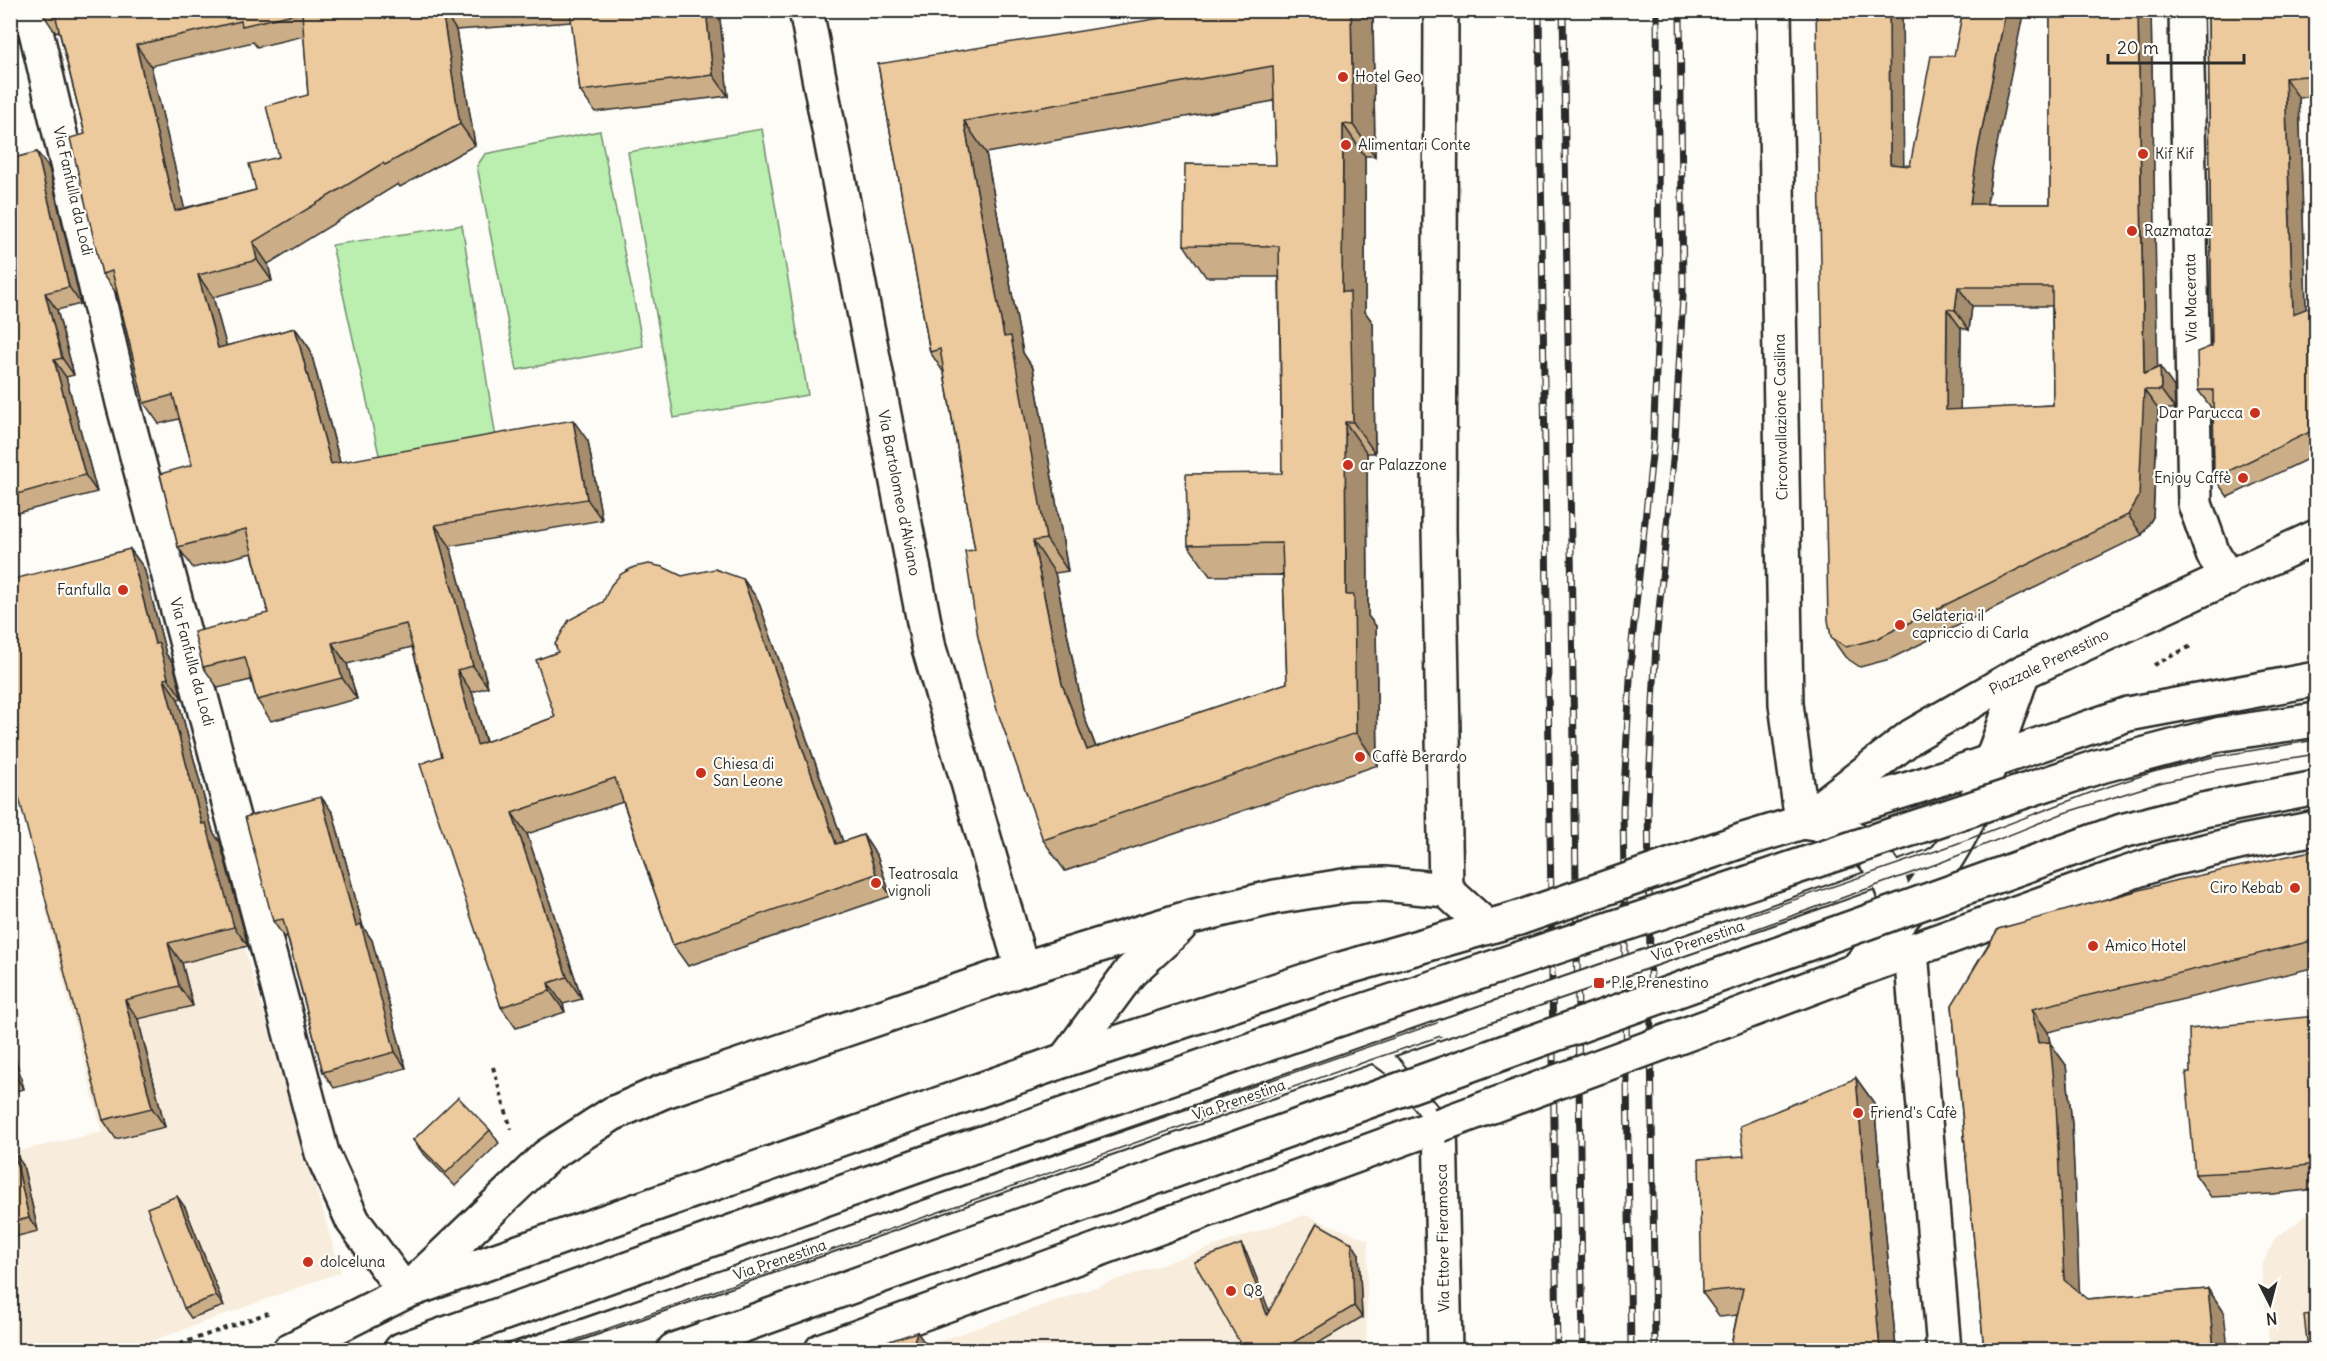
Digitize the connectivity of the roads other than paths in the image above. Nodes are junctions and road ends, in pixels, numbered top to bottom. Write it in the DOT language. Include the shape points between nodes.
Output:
graph roads {
  1 [pos="31,10"];
  2 [pos="806,10"];
  3 [pos="1441,10"];
  4 [pos="1774,10"];
  5 [pos="2186,10"];
  6 [pos="2316,537"];
  7 [pos="2228,579"];
  8 [pos="2023,672"];
  9 [pos="2302,681"];
  10 [pos="2316,720"];
  11 [pos="1992,761"];
  12 [pos="2316,788"];
  13 [pos="1802,822"];
  14 [pos="2316,828"];
  15 [pos="1953,845"];
  16 [pos="1886,875"];
  17 [pos="1446,890"];
  18 [pos="1191,917"];
  19 [pos="1487,927"];
  20 [pos="1903,938"];
  21 [pos="1022,969"];
  22 [pos="1374,1053"];
  23 [pos="1065,1060"];
  24 [pos="1440,1125"];
  25 [pos="405,1292"];
  26 [pos="290,1350"];
  27 [pos="401,1350"];
  28 [pos="523,1350"];
  29 [pos="674,1350"];
  30 [pos="822,1350"];
  31 [pos="1445,1350"];
  32 [pos="1944,1350"];
  1 -- 25 [label="main road, Via Fanfulla da Lodi" via="123,403 322,1153 353,1221"];
  2 -- 21 [label="main road, Via Bartolomeo d'Alviano" via="929,648"];
  3 -- 17 [label="main road" via="1439,529"];
  4 -- 13 [label="main road, Circonvallazione Casilina" via="1786,704"];
  5 -- 7 [label="main road, Via Macerata" via="2195,504 2213,554"];
  6 -- 7 [label="main road, Piazzale Prenestino"];
  7 -- 8 [label="main road, Piazzale Prenestino"];
  8 -- 11 [label="main road"];
  8 -- 13 [label="main road, Piazzale Prenestino" via="1912,736"];
  9 -- 11 [label="main road, Piazzale Prenestino" via="2128,714"];
  10 -- 27 [label="main road, bridge" via="2221,734 2097,766 1342,1018"];
  11 -- 13 [label="main road, Piazzale Prenestino"];
  11 -- 15 [label="main road"];
  12 -- 29 [label="main road, bridge" via="2214,807 2122,831"];
  13 -- 16 [label="main road" via="1830,827 1851,837"];
  13 -- 19 [label="main road, Piazzale Prenestino, bridge"];
  14 -- 20 [label="main road" via="2167,860"];
  15 -- 16 [label="lane, Via Prenestina" via="1931,859"];
  15 -- 20 [label="main road" via="1929,883"];
  16 -- 20 [label="main road" via="1897,900"];
  16 -- 22 [label="lane, Via Prenestina, bridge"];
  17 -- 18 [label="main road" via="1350,885 1275,897"];
  17 -- 19 [label="main road"];
  18 -- 21 [label="main road"];
  18 -- 23 [label="main road" via="1130,972"];
  19 -- 23 [label="main road" via="1338,970"];
  20 -- 24 [label="main road, bridge" via="1857,970"];
  20 -- 32 [label="main road"];
  21 -- 25 [label="main road" via="662,1092 612,1114 547,1156"];
  22 -- 24 [label="lane" via="1392,1066"];
  22 -- 28 [label="lane, Via Prenestina"];
  23 -- 25 [label="main road"];
  24 -- 30 [label="main road"];
  24 -- 31 [label="main road, Via Ettore Fieramosca"];
  25 -- 26 [label="main road"];
}
